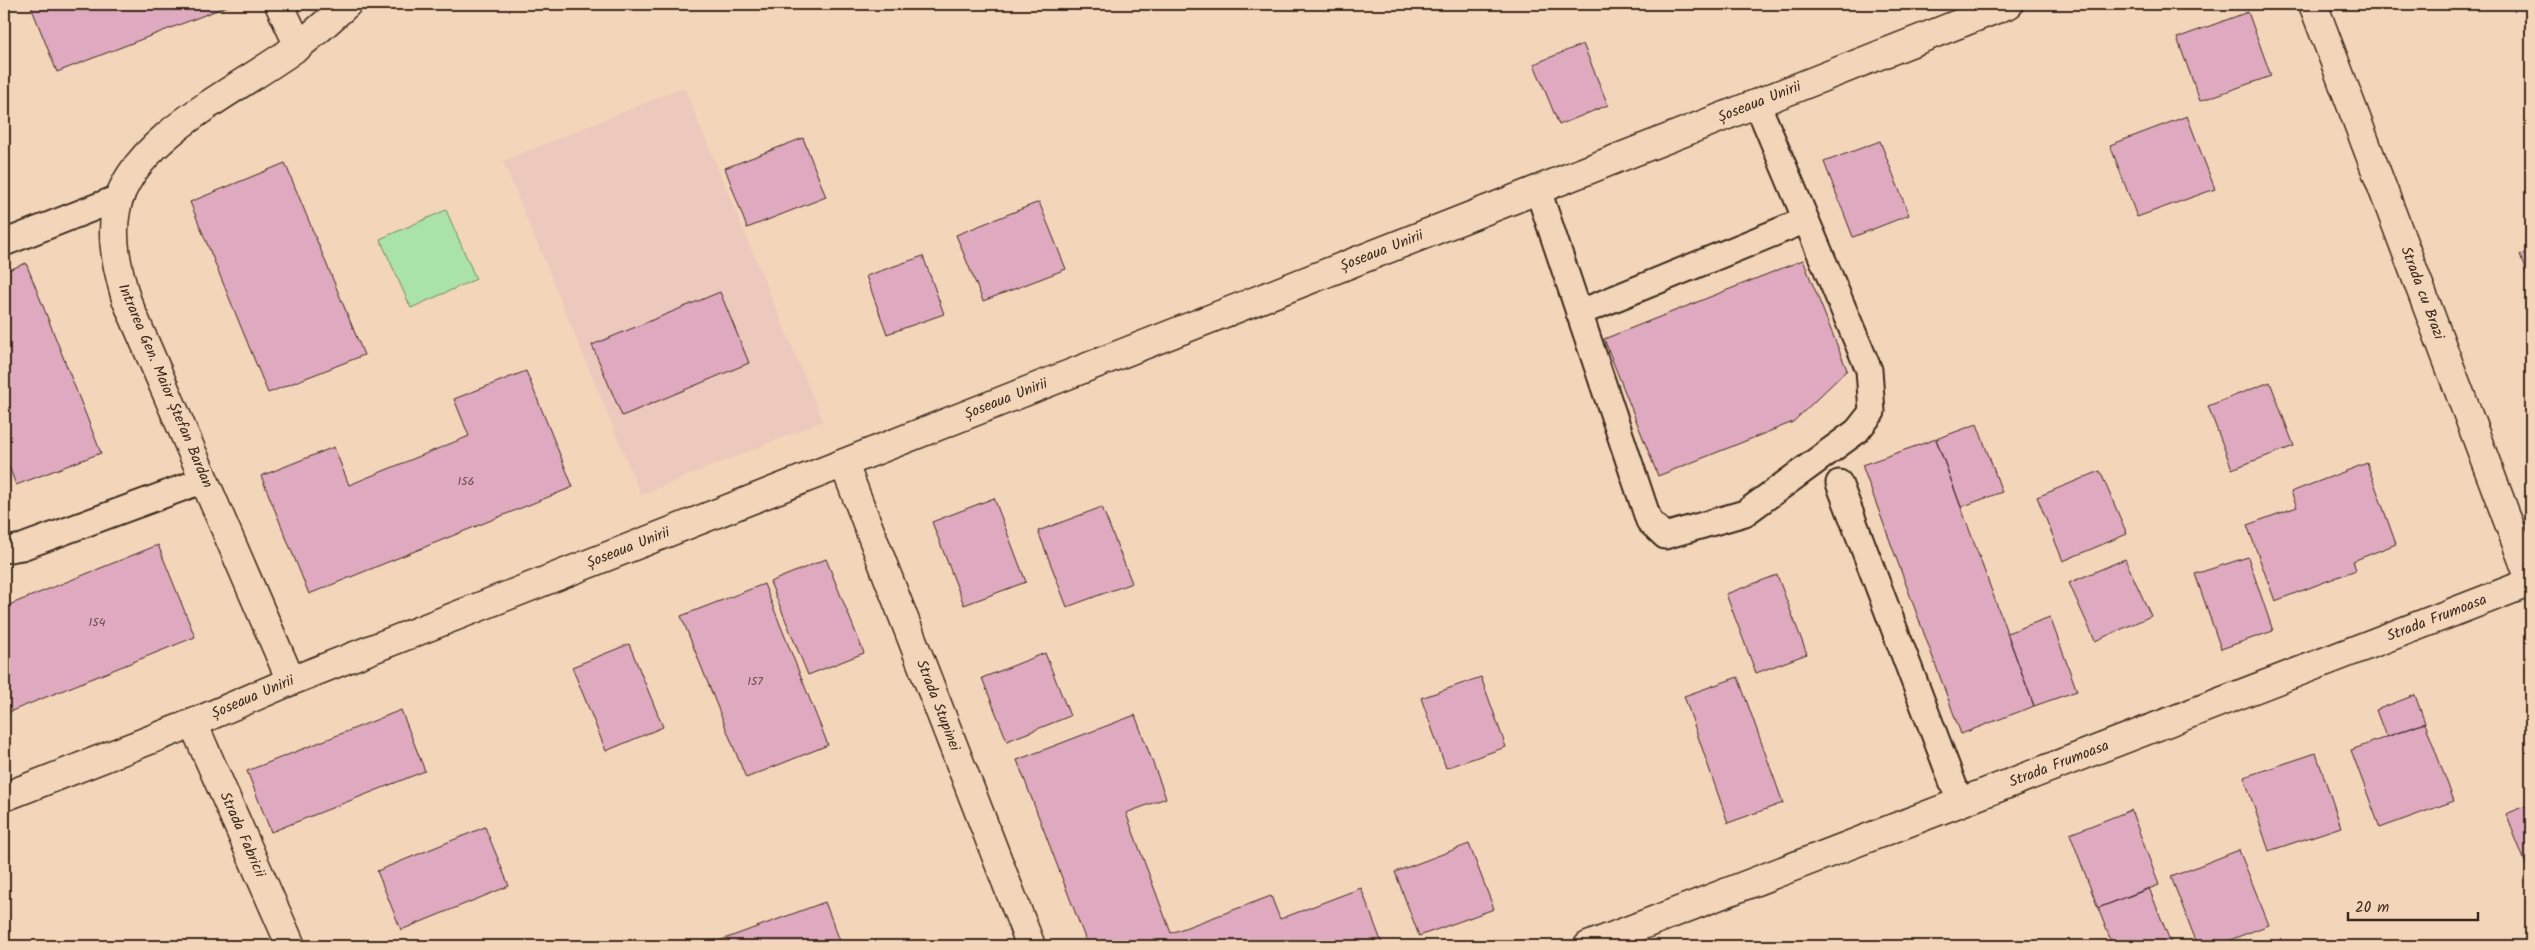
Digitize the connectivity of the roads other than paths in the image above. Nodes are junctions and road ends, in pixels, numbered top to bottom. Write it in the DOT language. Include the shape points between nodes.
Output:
graph roads {
  1 [pos="279,4"];
  2 [pos="347,4"];
  3 [pos="2009,4"];
  4 [pos="2313,4"];
  5 [pos="299,46"];
  6 [pos="1757,103"];
  7 [pos="1538,190"];
  8 [pos="121,197"];
  9 [pos="1806,220"];
  10 [pos="4,243"];
  11 [pos="1579,313"];
  12 [pos="844,464"];
  13 [pos="204,480"];
  14 [pos="1839,483"];
  15 [pos="4,550"];
  16 [pos="2531,582"];
  17 [pos="291,681"];
  18 [pos="193,723"];
  19 [pos="4,797"];
  20 [pos="1960,802"];
  21 [pos="292,946"];
  22 [pos="1031,946"];
  23 [pos="1588,946"];
  1 -- 5 [label="street"];
  2 -- 5 [label="street, Intrarea Gen. Maior Ștefan Bardan"];
  3 -- 6 [label="street, Șoseaua Unirii"];
  4 -- 16 [label="street, Strada cu Brazi"];
  5 -- 8 [label="street, Intrarea Gen. Maior Ștefan Bardan" via="165,135 145,156 126,183"];
  6 -- 7 [label="street, Șoseaua Unirii"];
  6 -- 9 [label="lane"];
  7 -- 11 [label="lane"];
  7 -- 12 [label="street, Șoseaua Unirii"];
  8 -- 10 [label="lane"];
  8 -- 13 [label="street, Intrarea Gen. Maior Ștefan Bardan" via="116,209 114,240 117,268 126,300"];
  9 -- 11 [label="lane"];
  9 -- 11 [label="lane" via="1869,370 1872,412 1857,431 1746,512 1666,536 1649,521"];
  12 -- 17 [label="street, Șoseaua Unirii"];
  12 -- 22 [label="street, Strada Stupinei"];
  13 -- 15 [label="lane" via="22,547"];
  13 -- 17 [label="street, Intrarea Gen. Maior Ștefan Bardan"];
  14 -- 20 [label="lane"];
  16 -- 20 [label="street, Strada Frumoasa"];
  17 -- 18 [label="street, Șoseaua Unirii"];
  18 -- 19 [label="street, Șoseaua Unirii"];
  18 -- 21 [label="street, Strada Fabricii"];
  20 -- 23 [label="street, Strada Frumoasa"];
}
